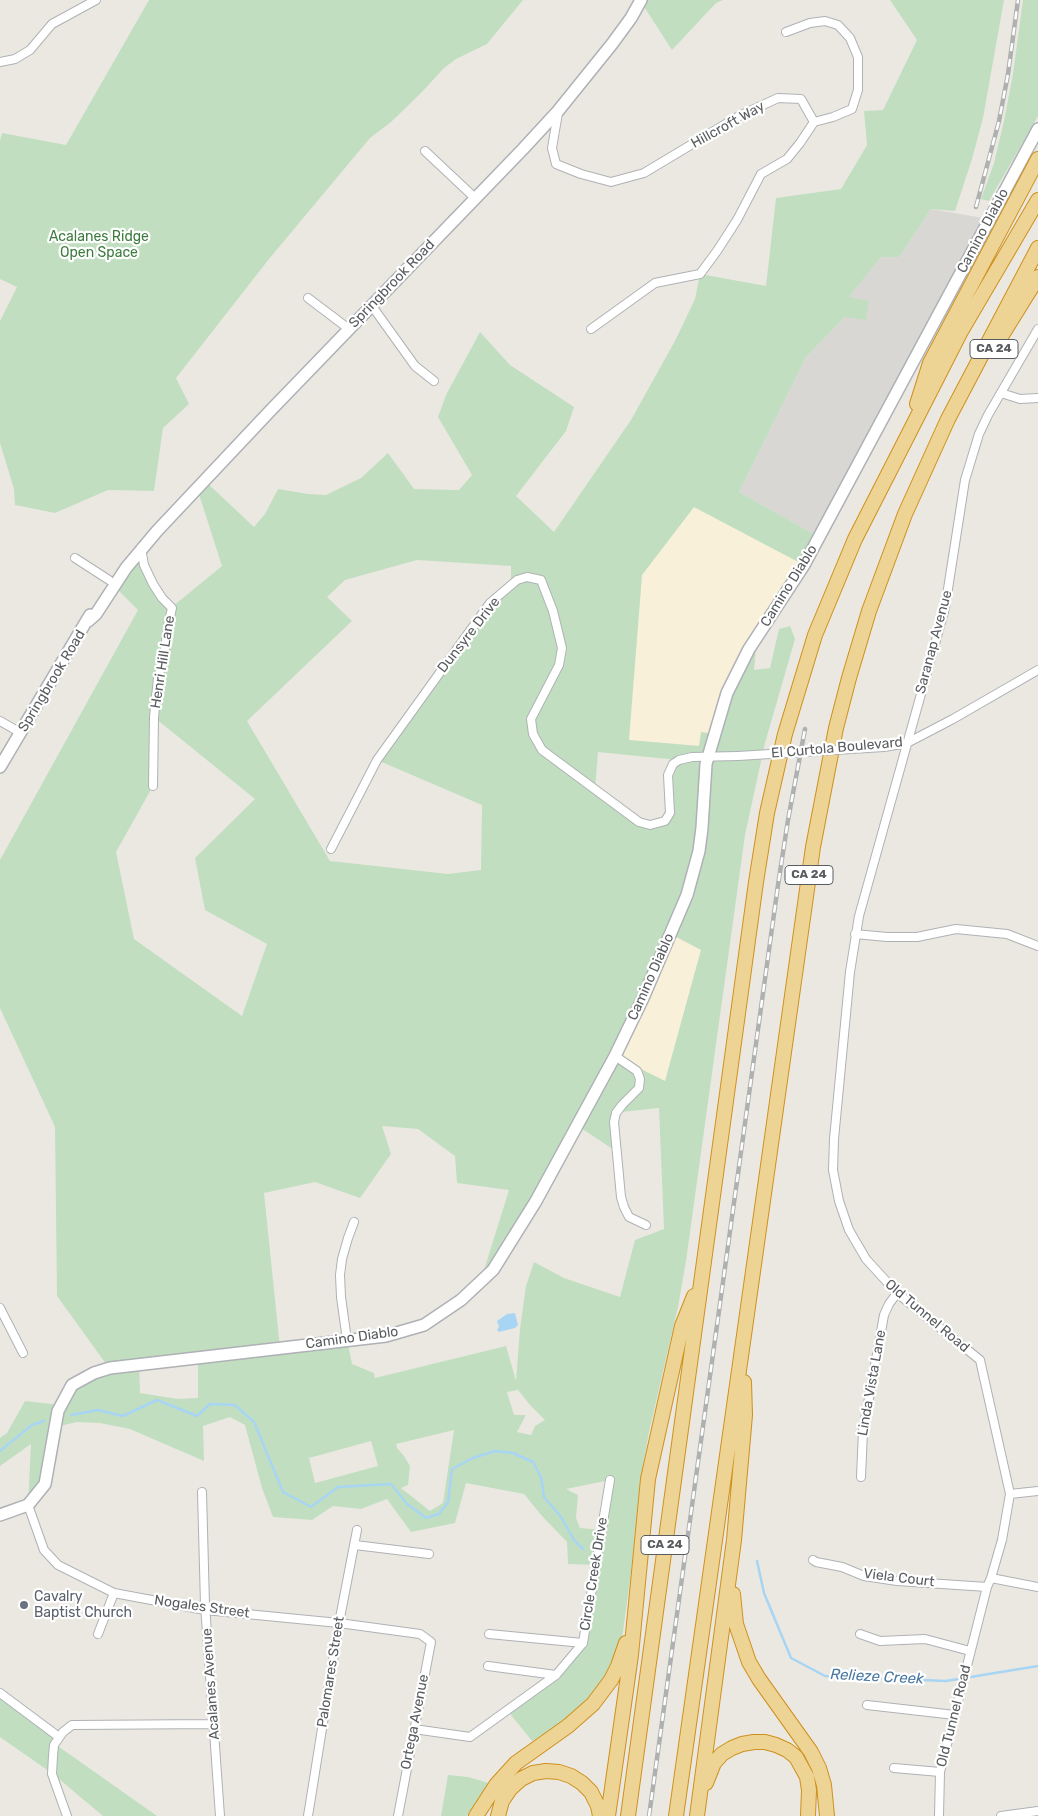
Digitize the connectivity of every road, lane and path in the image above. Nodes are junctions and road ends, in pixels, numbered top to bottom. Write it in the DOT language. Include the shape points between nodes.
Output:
graph roads {
  1 [pos="96,0"];
  2 [pos="640,0"];
  3 [pos="786,32"];
  4 [pos="0,62"];
  5 [pos="558,111"];
  6 [pos="814,122"];
  7 [pos="1038,128"];
  8 [pos="425,150"];
  9 [pos="1038,159"];
  10 [pos="1038,176"];
  11 [pos="475,198"];
  12 [pos="1038,200"];
  13 [pos="1038,248"];
  14 [pos="1038,277"];
  15 [pos="308,298"];
  16 [pos="372,306"];
  17 [pos="348,329"];
  18 [pos="591,329"];
  19 [pos="1038,329"];
  20 [pos="960,333"];
  21 [pos="434,380"];
  22 [pos="1000,393"];
  23 [pos="1038,398"];
  24 [pos="948,419"];
  25 [pos="910,430"];
  26 [pos="141,548"];
  27 [pos="75,558"];
  28 [pos="132,559"];
  29 [pos="109,580"];
  30 [pos="88,621"];
  31 [pos="1036,674"];
  32 [pos="0,721"];
  33 [pos="21,733"];
  34 [pos="907,743"];
  35 [pos="708,758"];
  36 [pos="0,768"];
  37 [pos="153,786"];
  38 [pos="331,849"];
  39 [pos="855,934"];
  40 [pos="1038,946"];
  41 [pos="615,1056"];
  42 [pos="354,1222"];
  43 [pos="646,1225"];
  44 [pos="702,1275"];
  45 [pos="897,1293"];
  46 [pos="0,1308"];
  47 [pos="347,1340"];
  48 [pos="742,1350"];
  49 [pos="23,1354"];
  50 [pos="861,1477"];
  51 [pos="610,1480"];
  52 [pos="1038,1491"];
  53 [pos="202,1492"];
  54 [pos="1010,1494"];
  55 [pos="28,1505"];
  56 [pos="0,1515"];
  57 [pos="357,1530"];
  58 [pos="734,1540"];
  59 [pos="355,1545"];
  60 [pos="429,1554"];
  61 [pos="813,1560"];
  62 [pos="991,1578"];
  63 [pos="987,1587"];
  64 [pos="1038,1587"];
  65 [pos="114,1593"];
  66 [pos="636,1595"];
  67 [pos="205,1610"];
  68 [pos="339,1623"];
  69 [pos="98,1634"];
  70 [pos="420,1634"];
  71 [pos="489,1634"];
  72 [pos="860,1634"];
  73 [pos="583,1643"];
  74 [pos="970,1651"];
  75 [pos="488,1666"];
  76 [pos="556,1675"];
  77 [pos="0,1693"];
  78 [pos="867,1705"];
  79 [pos="955,1715"];
  80 [pos="214,1724"];
  81 [pos="414,1729"];
  82 [pos="59,1737"];
  83 [pos="894,1768"];
  84 [pos="940,1772"];
  85 [pos="1038,1811"];
  86 [pos="67,1816"];
  87 [pos="220,1816"];
  88 [pos="308,1816"];
  89 [pos="398,1816"];
  90 [pos="476,1816"];
  91 [pos="498,1816"];
  92 [pos="600,1816"];
  93 [pos="608,1816"];
  94 [pos="628,1816"];
  95 [pos="676,1816"];
  96 [pos="698,1816"];
  97 [pos="808,1816"];
  98 [pos="827,1816"];
  99 [pos="939,1816"];
  100 [pos="1001,1816"];
  1 -- 4 [label="street" via="52,24 30,50 15,59"];
  2 -- 5 [label="street, Springbrook Road" via="612,44"];
  3 -- 6 [label="street" via="810,23 825,21 838,24 850,38 858,57 858,90 852,109"];
  5 -- 6 [label="street, Hillcroft Way" via="552,148 556,164 611,182 644,173 739,116 778,98 801,99"];
  5 -- 11 [label="street, Springbrook Road"];
  6 -- 18 [label="street" via="786,159 761,174 737,220 700,274 655,283"];
  7 -- 35 [label="street, Camino Diablo" via="804,565 742,662 727,693"];
  8 -- 11 [label="street"];
  9 -- 25 [label="highway" via="930,363"];
  10 -- 20 [label="highway" via="971,301"];
  11 -- 16 [label="street, Springbrook Road"];
  12 -- 20 [label="highway, CA 24"];
  13 -- 24 [label="highway"];
  14 -- 24 [label="highway, CA 24"];
  15 -- 17 [label="street"];
  16 -- 17 [label="street, Springbrook Road"];
  16 -- 21 [label="street" via="415,366"];
  17 -- 26 [label="street, Springbrook Road"];
  19 -- 22 [label="street, Saranap Avenue"];
  20 -- 25 [label="highway, CA 24"];
  22 -- 23 [label="street" via="1020,399"];
  22 -- 34 [label="street, Saranap Avenue" via="979,434 965,480 945,608"];
  24 -- 48 [label="highway, CA 24" via="915,490 881,579 849,678 833,745 813,847"];
  25 -- 44 [label="highway, CA 24" via="831,594 809,651 785,734 757,873"];
  26 -- 28 [label="street, Springbrook Road"];
  26 -- 37 [label="street, Henri Hill Lane" via="144,565 153,584 172,608 158,678"];
  27 -- 29 [label="street"];
  28 -- 29 [label="street, Springbrook Road"];
  28 -- 30 [label="street, Springbrook Road"];
  29 -- 30 [label="street, Springbrook Road"];
  30 -- 33 [label="street, Springbrook Road"];
  31 -- 34 [label="street, El Curtola Boulevard"];
  32 -- 33 [label="street"];
  33 -- 36 [label="street, Springbrook Road"];
  34 -- 35 [label="street, El Curtola Boulevard, bridge"];
  34 -- 39 [label="street, Saranap Avenue"];
  35 -- 38 [label="street, Dunsyre Drive" via="692,757 673,764 668,776 670,812 665,821 650,825 639,822 542,750 533,734 531,719 559,665 562,648 541,580 527,576 516,580 490,603 377,760"];
  35 -- 41 [label="street, Camino Diablo" via="699,852 687,894"];
  39 -- 40 [label="street" via="917,937 956,929 1008,934"];
  39 -- 45 [label="street, Old Tunnel Road" via="833,1170 839,1201 853,1238 875,1271"];
  41 -- 43 [label="street" via="637,1071 640,1079 639,1088 622,1104 614,1122 621,1198 629,1217"];
  41 -- 47 [label="street, Camino Diablo" via="536,1201 493,1270 462,1300 424,1325 386,1336"];
  42 -- 47 [label="street" via="340,1275"];
  44 -- 66 [label="highway" via="682,1326 651,1461"];
  44 -- 94 [label="highway, CA 24"];
  45 -- 50 [label="street, Linda Vista Lane" via="884,1315 863,1431"];
  45 -- 54 [label="street, Old Tunnel Road" via="980,1360"];
  46 -- 49 [label="street"];
  47 -- 55 [label="street, Camino Diablo" via="110,1368 94,1373 72,1385 58,1411 45,1484"];
  48 -- 58 [label="highway" via="745,1415"];
  48 -- 95 [label="highway, CA 24"];
  51 -- 73 [label="street, Circle Creek Drive"];
  52 -- 54 [label="street"];
  53 -- 67 [label="street, Acalanes Avenue"];
  54 -- 62 [label="street, Old Tunnel Road"];
  55 -- 56 [label="street"];
  55 -- 65 [label="street, Nogales Street" via="44,1550 58,1565"];
  57 -- 59 [label="street, Palomares Street"];
  58 -- 96 [label="highway"];
  58 -- 98 [label="highway" via="734,1607 742,1644 759,1679 802,1737 819,1768"];
  59 -- 60 [label="street"];
  59 -- 68 [label="street, Palomares Street"];
  61 -- 63 [label="street, Viela Court" via="864,1576"];
  62 -- 63 [label="street, Old Tunnel Road"];
  62 -- 64 [label="street"];
  63 -- 74 [label="street, Old Tunnel Road"];
  65 -- 67 [label="street, Nogales Street"];
  65 -- 69 [label="street"];
  66 -- 90 [label="highway" via="624,1651 603,1692 582,1715 511,1768"];
  66 -- 93 [label="highway" via="631,1655"];
  67 -- 68 [label="street, Nogales Street"];
  67 -- 80 [label="street, Acalanes Avenue"];
  68 -- 70 [label="street, Nogales Street"];
  68 -- 88 [label="street, Palomares Street"];
  70 -- 81 [label="street, Ortega Avenue" via="431,1642"];
  71 -- 73 [label="street"];
  72 -- 74 [label="street" via="880,1641 925,1639"];
  73 -- 76 [label="street, Circle Creek Drive"];
  74 -- 79 [label="street, Old Tunnel Road"];
  75 -- 76 [label="street"];
  76 -- 81 [label="street, Circle Creek Drive" via="470,1737"];
  77 -- 82 [label="street"];
  78 -- 79 [label="street"];
  79 -- 84 [label="street, Old Tunnel Road"];
  80 -- 82 [label="street" via="72,1725"];
  80 -- 87 [label="street, Acalanes Avenue"];
  81 -- 89 [label="street, Ortega Avenue"];
  82 -- 86 [label="street" via="54,1744 52,1774"];
  83 -- 84 [label="street"];
  84 -- 99 [label="street, Old Tunnel Road"];
  85 -- 100 [label="street"];
  91 -- 92 [label="highway" via="502,1800 510,1789 522,1779 546,1771 559,1772 582,1783 591,1792"];
  96 -- 97 [label="highway" via="714,1763 732,1748 754,1742 776,1745 796,1757 807,1777"];
}
